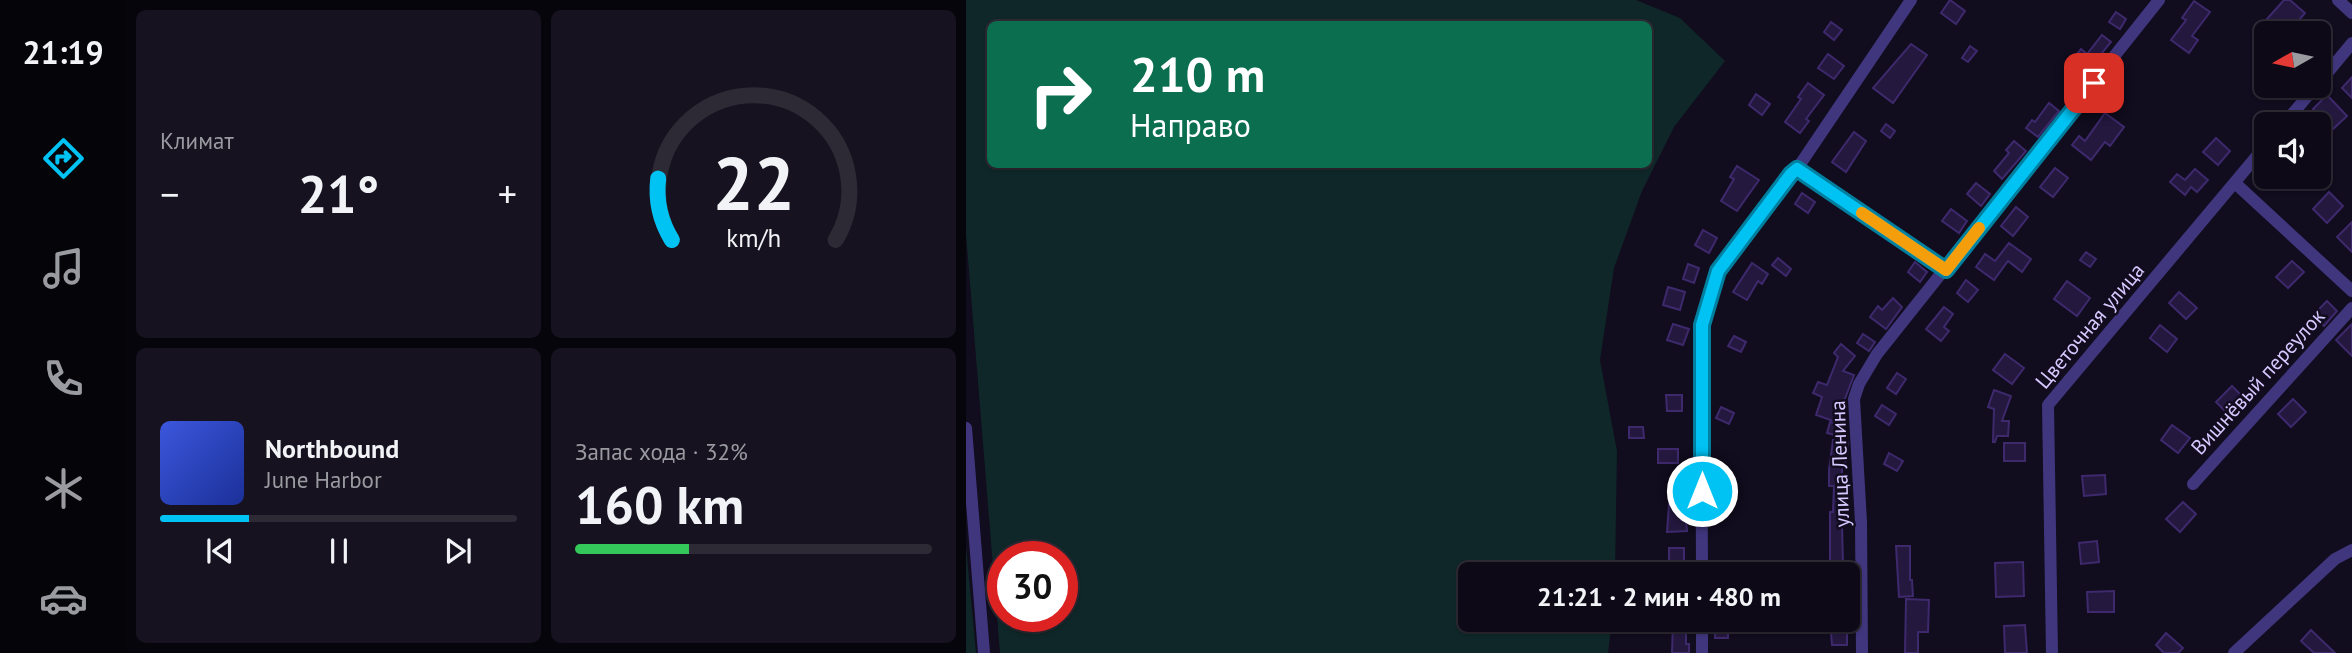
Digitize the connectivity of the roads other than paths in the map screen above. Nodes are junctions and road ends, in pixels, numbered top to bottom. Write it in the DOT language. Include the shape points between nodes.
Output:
graph roads {
  1 [pos="1911,0"];
  2 [pos="2159,0"];
  3 [pos="2338,0"];
  4 [pos="2352,13"];
  5 [pos="2352,43"];
  6 [pos="2331,68"];
  7 [pos="2306,98"];
  8 [pos="2294,112"];
  9 [pos="2254,160"];
  10 [pos="1797,169"];
  11 [pos="2235,183"];
  12 [pos="1946,270"];
  13 [pos="2352,291"];
  14 [pos="2352,308"];
  15 [pos="966,428"];
  16 [pos="2193,484"];
  17 [pos="2352,550"];
  18 [pos="1702,562"];
  19 [pos="1702,632"];
  20 [pos="984,653"];
  21 [pos="1702,653"];
  22 [pos="1862,653"];
  23 [pos="2052,653"];
  24 [pos="2234,653"];
  1 -- 10 [label="street"];
  2 -- 12 [label="street, улица Ленина"];
  3 -- 4 [label="street"];
  5 -- 6 [label="street"];
  7 -- 8 [label="street"];
  9 -- 11 [label="street, Цветочная улица"];
  10 -- 12 [label="street"];
  10 -- 18 [label="street" via="1718,271 1702,325"];
  11 -- 13 [label="street"];
  11 -- 23 [label="street, Цветочная улица" via="2048,405"];
  12 -- 22 [label="street, улица Ленина" via="1877,354 1853,400 1861,522"];
  14 -- 16 [label="street, Вишнёвый переулок"];
  15 -- 20 [label="street"];
  17 -- 24 [label="street" via="2335,559"];
  19 -- 21 [label="street"];
}
